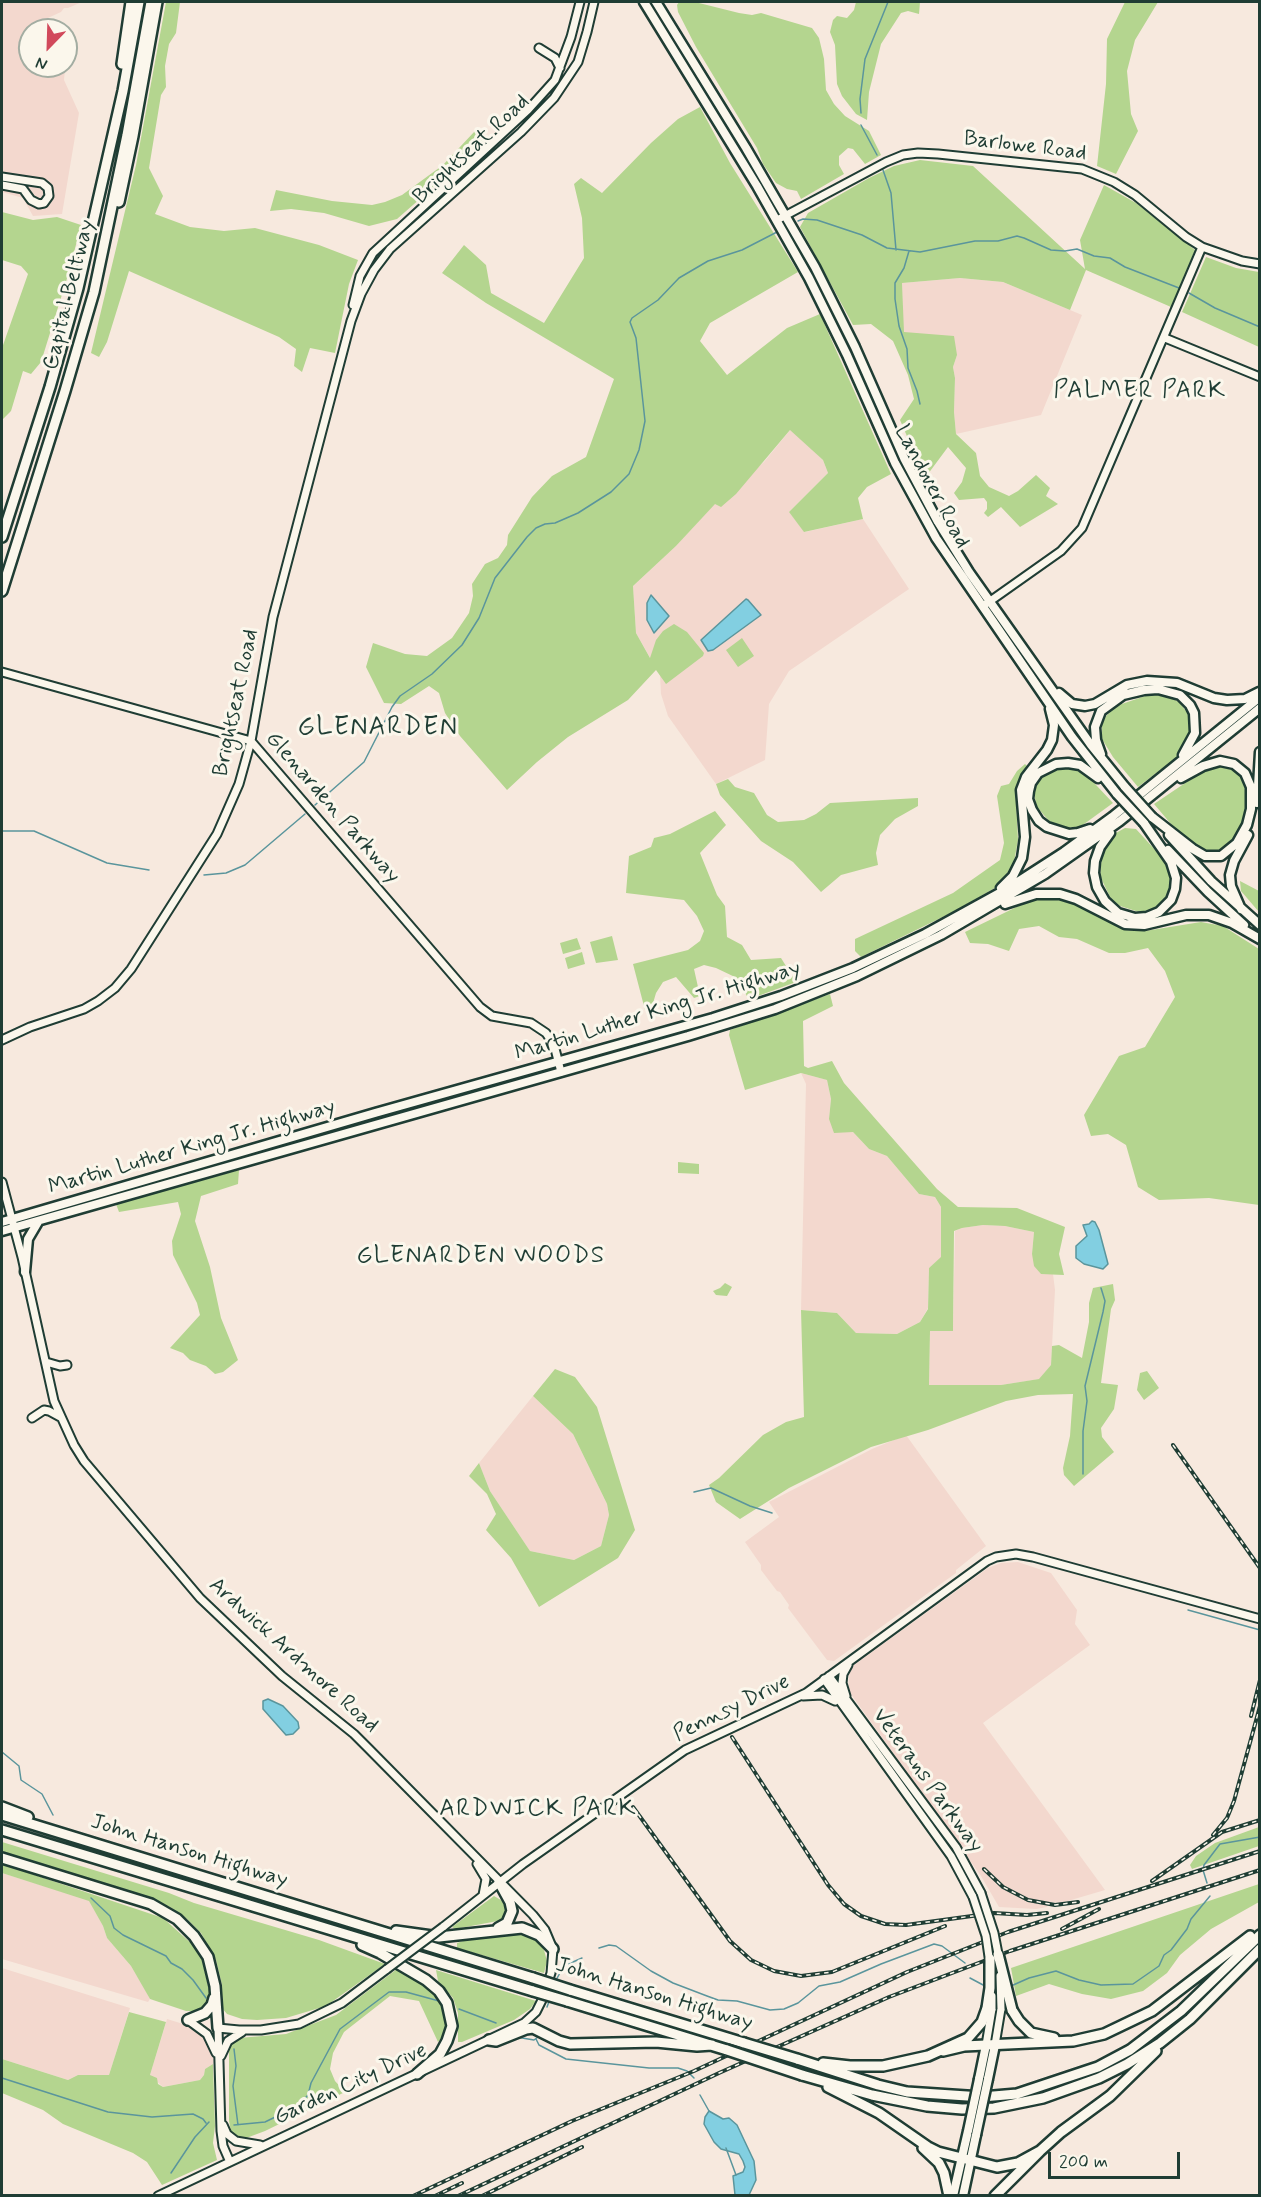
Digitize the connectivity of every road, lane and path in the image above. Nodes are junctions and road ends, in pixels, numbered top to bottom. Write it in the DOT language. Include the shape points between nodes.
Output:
graph roads {
  1 [pos="131,2"];
  2 [pos="139,2"];
  3 [pos="151,2"];
  4 [pos="158,2"];
  5 [pos="580,2"];
  6 [pos="594,2"];
  7 [pos="644,2"];
  8 [pos="656,2"];
  9 [pos="539,48"];
  10 [pos="560,68"];
  11 [pos="111,140"];
  12 [pos="2,177"];
  13 [pos="2,185"];
  14 [pos="786,215"];
  15 [pos="777,220"];
  16 [pos="1202,247"];
  17 [pos="102,259"];
  18 [pos="1260,264"];
  19 [pos="353,311"];
  20 [pos="1164,338"];
  21 [pos="1260,377"];
  22 [pos="2,537"];
  23 [pos="2,591"];
  24 [pos="990,602"];
  25 [pos="981,607"];
  26 [pos="2,672"];
  27 [pos="1039,672"];
  28 [pos="1260,692"];
  29 [pos="1260,697"];
  30 [pos="1048,703"];
  31 [pos="1260,708"];
  32 [pos="251,741"];
  33 [pos="1260,752"];
  34 [pos="1104,763"];
  35 [pos="1168,772"];
  36 [pos="1117,794"];
  37 [pos="1150,797"];
  38 [pos="1152,817"];
  39 [pos="1116,819"];
  40 [pos="1144,823"];
  41 [pos="980,909"];
  42 [pos="1241,909"];
  43 [pos="1260,925"];
  44 [pos="1260,938"];
  45 [pos="713,1023"];
  46 [pos="2,1040"];
  47 [pos="559,1062"];
  48 [pos="561,1072"];
  49 [pos="2,1182"];
  50 [pos="38,1221"];
  51 [pos="2,1222"];
  52 [pos="12,1224"];
  53 [pos="2,1231"];
  54 [pos="25,1272"];
  55 [pos="46,1362"];
  56 [pos="67,1365"];
  57 [pos="60,1417"];
  58 [pos="32,1418"];
  59 [pos="1260,1619"];
  60 [pos="851,1660"];
  61 [pos="826,1677"];
  62 [pos="801,1696"];
  63 [pos="843,1707"];
  64 [pos="855,1713"];
  65 [pos="2,1807"];
  66 [pos="2,1815"];
  67 [pos="2,1832"];
  68 [pos="115,1849"];
  69 [pos="468,1851"];
  70 [pos="2,1858"];
  71 [pos="500,1882"];
  72 [pos="483,1895"];
  73 [pos="307,1923"];
  74 [pos="361,1925"];
  75 [pos="1260,1929"];
  76 [pos="490,1931"];
  77 [pos="1260,1935"];
  78 [pos="553,1949"];
  79 [pos="1260,1949"];
  80 [pos="994,1956"];
  81 [pos="215,1986"];
  82 [pos="990,2008"];
  83 [pos="1190,2019"];
  84 [pos="188,2020"];
  85 [pos="1121,2027"];
  86 [pos="218,2028"];
  87 [pos="244,2031"];
  88 [pos="489,2040"];
  89 [pos="711,2045"];
  90 [pos="990,2045"];
  91 [pos="943,2051"];
  92 [pos="797,2059"];
  93 [pos="219,2061"];
  94 [pos="417,2074"];
  95 [pos="802,2074"];
  96 [pos="221,2117"];
  97 [pos="896,2125"];
  98 [pos="264,2145"];
  99 [pos="1040,2151"];
  100 [pos="967,2160"];
  101 [pos="230,2162"];
  102 [pos="158,2196"];
  103 [pos="951,2196"];
  104 [pos="963,2196"];
  105 [pos="995,2196"];
  1 -- 11 [label="highway"];
  2 -- 11 [label="highway, Capital Beltway"];
  3 -- 17 [label="highway, Capital Beltway"];
  4 -- 17 [label="highway" via="123,185"];
  5 -- 10 [label="main road, Brightseat Road"];
  6 -- 19 [label="main road, Brightseat Road" via="578,62 554,98 390,249 367,281"];
  7 -- 15 [label="main road, Landover Road"];
  8 -- 14 [label="main road, Landover Road"];
  9 -- 10 [label="main road" via="555,58"];
  10 -- 19 [label="main road, Brightseat Road" via="555,80 528,110 373,253 362,271"];
  11 -- 22 [label="highway, Capital Beltway" via="66,333"];
  12 -- 13 [label="main road" via="42,183 49,196 39,204 23,189"];
  14 -- 15 [label="main road, Barlowe Road"];
  14 -- 16 [label="main road, Barlowe Road" via="886,162 918,153 938,154 1082,169 1135,195"];
  14 -- 24 [label="main road, Landover Road" via="845,326 915,480"];
  15 -- 25 [label="main road, Landover Road" via="828,314 919,510"];
  16 -- 18 [label="main road, Barlowe Road"];
  16 -- 20 [label="main road"];
  17 -- 23 [label="highway, Capital Beltway"];
  19 -- 32 [label="main road, Brightseat Road" via="273,617"];
  20 -- 21 [label="main road"];
  20 -- 24 [label="main road" via="1082,528 1061,551"];
  24 -- 25 [label="main road"];
  24 -- 27 [label="main road, Landover Road"];
  25 -- 30 [label="main road, Landover Road"];
  26 -- 32 [label="main road, Glenarden Parkway"];
  27 -- 28 [label="main road" via="1065,699 1082,706 1147,681 1177,683 1222,700 1241,700"];
  27 -- 34 [label="main road, Landover Road"];
  29 -- 35 [label="main road, Martin Luther King Jr. Highway"];
  30 -- 36 [label="main road, Landover Road"];
  30 -- 41 [label="main road" via="1052,740 1021,790 1025,837 1021,862 1011,879"];
  31 -- 37 [label="main road, Martin Luther King Jr. Highway"];
  32 -- 46 [label="main road, Brightseat Road" via="239,784 217,834 120,983 84,1009"];
  32 -- 47 [label="main road, Glenarden Parkway" via="480,1007 492,1016 540,1028 552,1041"];
  33 -- 42 [label="main road" via="1254,818 1230,875"];
  34 -- 35 [label="main road" via="1095,737 1095,723 1101,711 1131,693 1163,689 1187,702 1196,722 1189,747"];
  34 -- 38 [label="main road, Landover Road, bridge"];
  35 -- 39 [label="main road, Martin Luther King Jr. Highway"];
  36 -- 39 [label="main road" via="1088,769 1068,763 1041,771 1029,791 1034,814 1055,831 1078,833"];
  36 -- 40 [label="main road, Landover Road, bridge"];
  37 -- 38 [label="main road" via="1203,766 1220,761 1242,770 1251,791 1245,830 1234,847 1221,856 1197,852"];
  37 -- 39 [label="main road, Martin Luther King Jr. Highway"];
  38 -- 42 [label="main road, Landover Road"];
  39 -- 40 [label="main road" via="1100,847 1095,879 1108,904 1118,913 1135,918 1162,909 1171,900 1176,885 1173,867"];
  39 -- 41 [label="main road, Martin Luther King Jr. Highway"];
  40 -- 44 [label="main road, Landover Road" via="1216,900"];
  41 -- 44 [label="main road" via="1024,896 1054,893 1076,899 1125,924 1209,915"];
  41 -- 45 [label="main road, Martin Luther King Jr. Highway" via="927,943 857,976 775,1009"];
  42 -- 43 [label="main road, Landover Road"];
  45 -- 47 [label="main road, Martin Luther King Jr. Highway"];
  45 -- 48 [label="main road, Martin Luther King Jr. Highway"];
  47 -- 48 [label="main road, Glenarden Parkway"];
  47 -- 52 [label="main road, Martin Luther King Jr. Highway"];
  48 -- 50 [label="main road, Martin Luther King Jr. Highway"];
  49 -- 52 [label="main road, Ardwick Ardmore Road"];
  50 -- 52 [label="main road, Martin Luther King Jr. Highway"];
  50 -- 54 [label="main road" via="28,1239"];
  51 -- 52 [label="main road, Martin Luther King Jr. Highway"];
  52 -- 53 [label="main road, Martin Luther King Jr. Highway"];
  52 -- 54 [label="main road, Ardwick Ardmore Road"];
  54 -- 55 [label="main road, Ardwick Ardmore Road"];
  55 -- 56 [label="main road"];
  55 -- 57 [label="main road, Ardwick Ardmore Road"];
  57 -- 58 [label="main road" via="44,1410"];
  57 -- 69 [label="main road, Ardwick Ardmore Road" via="94,1475 200,1598 282,1676 354,1734"];
  59 -- 60 [label="main road, Pennsy Drive" via="1033,1557 1008,1555 987,1561"];
  60 -- 61 [label="main road, Pennsy Drive"];
  60 -- 64 [label="main road" via="842,1683"];
  61 -- 62 [label="main road, Pennsy Drive"];
  61 -- 63 [label="main road, Veterans Parkway"];
  61 -- 64 [label="main road, Veterans Parkway"];
  62 -- 63 [label="main road" via="828,1696"];
  62 -- 71 [label="main road, Pennsy Drive" via="685,1750"];
  63 -- 80 [label="main road, Veterans Parkway, bridge" via="951,1856 973,1897"];
  64 -- 80 [label="main road, Veterans Parkway, bridge" via="956,1847 981,1893"];
  65 -- 68 [label="highway"];
  66 -- 68 [label="highway, John Hanson Highway"];
  67 -- 73 [label="highway, John Hanson Highway"];
  68 -- 74 [label="highway, John Hanson Highway"];
  69 -- 71 [label="main road, Ardwick Ardmore Road"];
  69 -- 72 [label="main road" via="486,1880"];
  70 -- 81 [label="highway" via="168,1912 203,1949"];
  71 -- 72 [label="main road, Pennsy Drive"];
  71 -- 76 [label="highway" via="512,1911 504,1925"];
  71 -- 78 [label="main road, Ardwick Ardmore Road" via="540,1923"];
  72 -- 87 [label="main road, Pennsy Drive, bridge" via="352,1996 316,2017 278,2029"];
  73 -- 89 [label="highway, John Hanson Highway, bridge"];
  73 -- 94 [label="highway" via="380,1953 439,1991 449,2009 451,2031 440,2054"];
  74 -- 76 [label="highway" via="439,1937"];
  74 -- 92 [label="highway, John Hanson Highway, bridge"];
  75 -- 85 [label="highway" via="1166,2001"];
  76 -- 78 [label="highway" via="526,1929"];
  77 -- 92 [label="highway, John Hanson Highway" via="1181,2011 1130,2050 1098,2067 1017,2094 982,2097 907,2092"];
  78 -- 88 [label="main road, Garden City Drive" via="546,1991 538,2008 524,2023"];
  79 -- 83 [label="highway, John Hanson Highway"];
  80 -- 82 [label="highway, bridge"];
  80 -- 85 [label="highway, bridge" via="1012,2010 1031,2033 1070,2038"];
  80 -- 90 [label="main road, Veterans Parkway, bridge" via="1000,2009"];
  81 -- 84 [label="highway" via="209,2010"];
  81 -- 86 [label="highway"];
  82 -- 90 [label="main road, Veterans Parkway"];
  82 -- 91 [label="highway" via="973,2035"];
  83 -- 95 [label="highway, John Hanson Highway" via="1145,2053 1099,2078 1043,2098 994,2108 907,2103"];
  83 -- 99 [label="highway" via="1110,2096"];
  84 -- 93 [label="main road" via="207,2034"];
  85 -- 90 [label="highway" via="1073,2041"];
  86 -- 87 [label="main road, Pennsy Drive"];
  86 -- 93 [label="main road"];
  87 -- 93 [label="main road" via="228,2041"];
  88 -- 89 [label="highway" via="533,2028 570,2044"];
  88 -- 94 [label="main road, Garden City Drive"];
  89 -- 95 [label="highway, John Hanson Highway, bridge"];
  90 -- 91 [label="highway"];
  90 -- 100 [label="main road, Veterans Parkway, bridge"];
  91 -- 92 [label="highway" via="884,2066"];
  93 -- 96 [label="main road"];
  94 -- 98 [label="main road, Garden City Drive"];
  95 -- 97 [label="highway"];
  96 -- 98 [label="main road" via="231,2138 242,2144"];
  96 -- 101 [label="main road" via="223,2145"];
  97 -- 100 [label="highway" via="928,2147"];
  97 -- 103 [label="highway" via="939,2163"];
  98 -- 101 [label="main road, Garden City Drive"];
  99 -- 100 [label="highway" via="1004,2166"];
  99 -- 105 [label="highway"];
  100 -- 103 [label="main road, Veterans Parkway"];
  100 -- 104 [label="main road, Veterans Parkway"];
  101 -- 102 [label="main road, Garden City Drive"];
}
